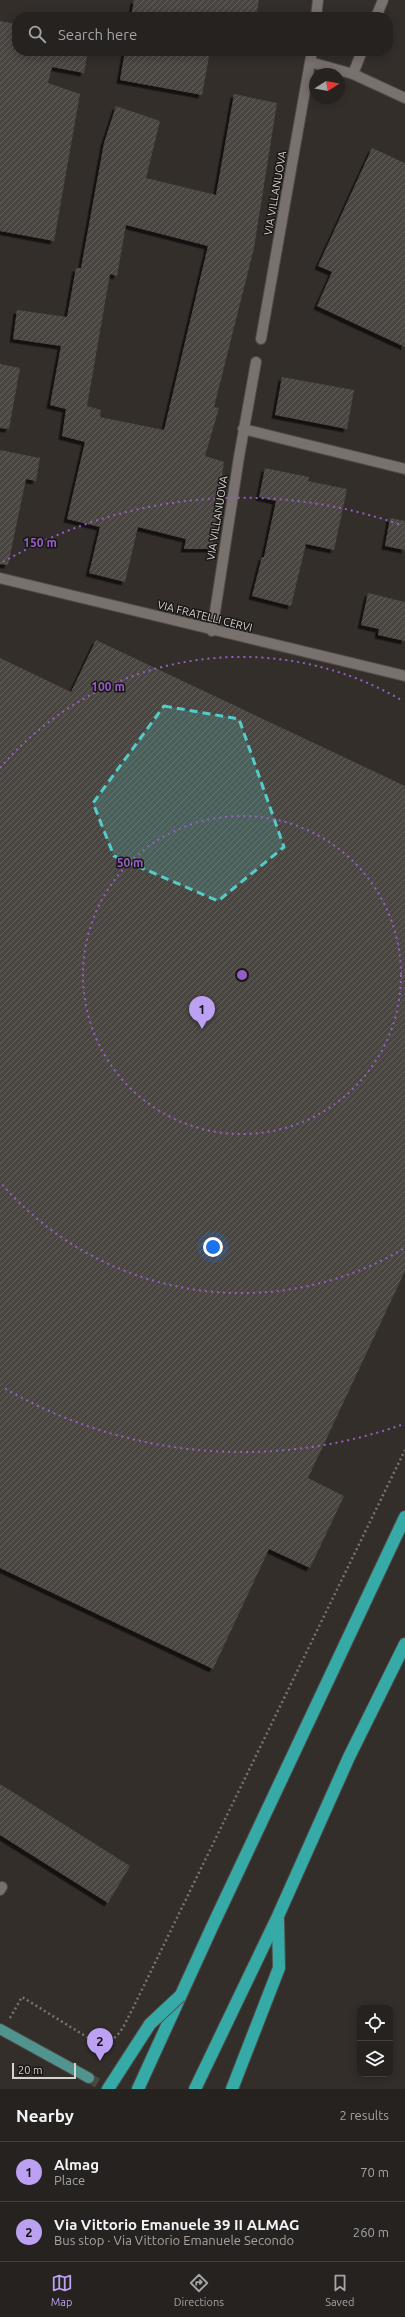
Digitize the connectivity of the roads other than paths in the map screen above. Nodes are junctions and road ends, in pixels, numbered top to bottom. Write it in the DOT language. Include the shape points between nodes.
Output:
graph roads {
  1 [pos="318,0"];
  2 [pos="383,0"];
  3 [pos="317,12"];
  4 [pos="378,12"];
  5 [pos="311,56"];
  6 [pos="360,56"];
  7 [pos="310,62"];
  8 [pos="353,74"];
  9 [pos="405,98"];
  10 [pos="260,339"];
  11 [pos="256,362"];
  12 [pos="244,429"];
  13 [pos="405,469"];
  14 [pos="0,578"];
  15 [pos="212,631"];
  16 [pos="405,676"];
  17 [pos="405,1517"];
  18 [pos="405,1644"];
  19 [pos="278,1916"];
  20 [pos="180,1996"];
  21 [pos="1,2029"];
  22 [pos="89,2078"];
  23 [pos="108,2089"];
  24 [pos="138,2089"];
  25 [pos="195,2089"];
  26 [pos="232,2089"];
  1 -- 3 [label="street"];
  2 -- 4 [label="street"];
  5 -- 7 [label="street, VIA VILLANUOVA"];
  6 -- 8 [label="street"];
  7 -- 8 [label="street"];
  7 -- 10 [label="street, VIA VILLANUOVA"];
  8 -- 9 [label="street"];
  11 -- 12 [label="street, VIA VILLANUOVA"];
  12 -- 13 [label="street"];
  12 -- 15 [label="street, VIA VILLANUOVA"];
  14 -- 15 [label="street, VIA FRATELLI CERVI"];
  15 -- 16 [label="street, VIA FRATELLI CERVI"];
  17 -- 20 [label="highway"];
  18 -- 19 [label="highway" via="349,1757"];
  19 -- 25 [label="highway"];
  19 -- 26 [label="highway" via="279,1968"];
  20 -- 23 [label="highway, bridge" via="150,2024"];
  20 -- 24 [label="highway"];
  21 -- 22 [label="main road"];
}
